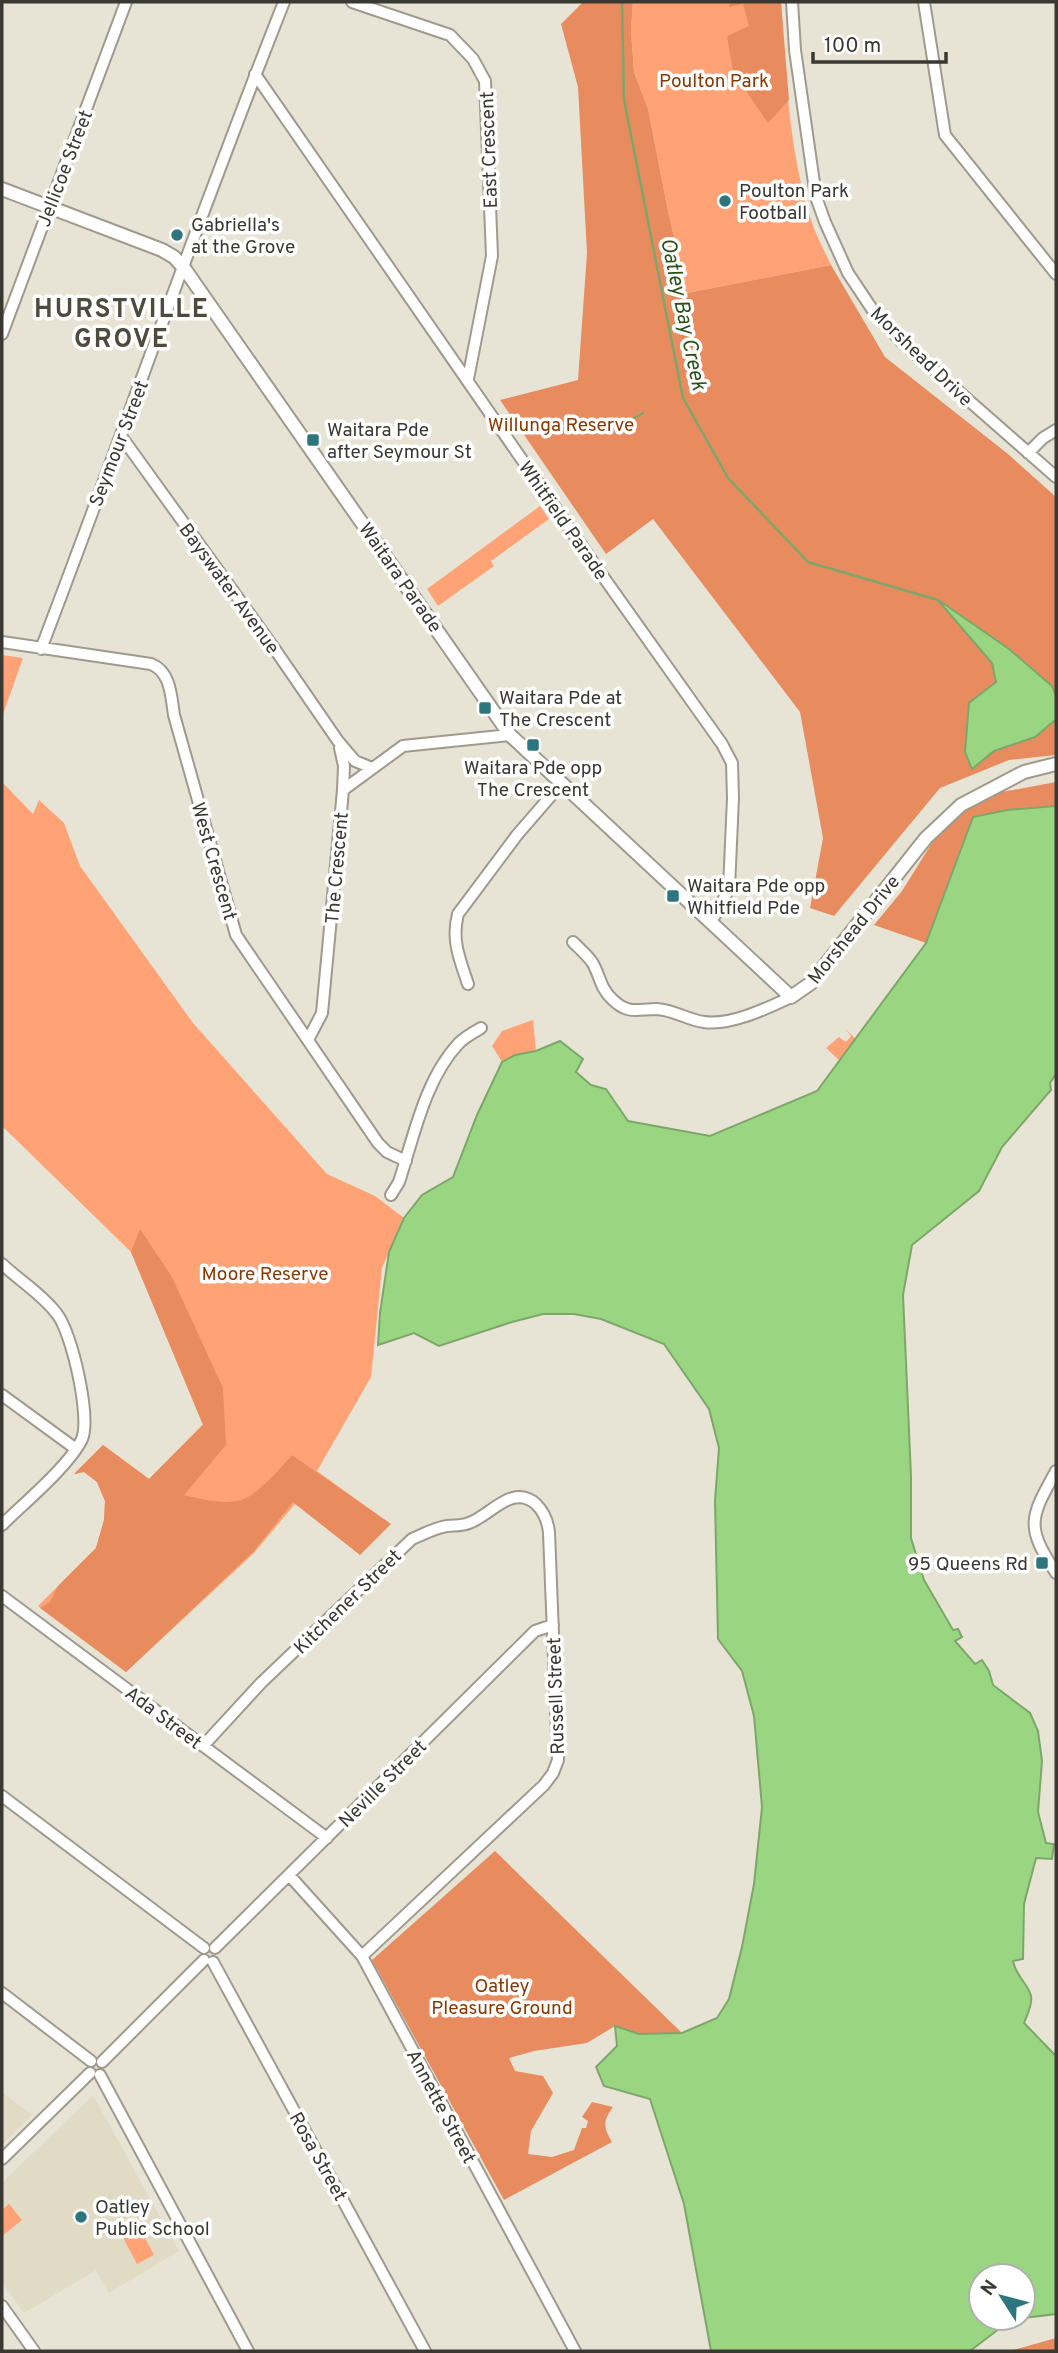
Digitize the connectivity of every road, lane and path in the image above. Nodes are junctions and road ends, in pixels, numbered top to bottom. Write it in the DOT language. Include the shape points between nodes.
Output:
graph roads {
  1 [pos="126,2"];
  2 [pos="284,2"];
  3 [pos="352,2"];
  4 [pos="792,2"];
  5 [pos="924,2"];
  6 [pos="255,74"];
  7 [pos="2,189"];
  8 [pos="49,207"];
  9 [pos="184,268"];
  10 [pos="1056,274"];
  11 [pos="2,334"];
  12 [pos="468,379"];
  13 [pos="1056,430"];
  14 [pos="121,436"];
  15 [pos="1028,453"];
  16 [pos="1056,477"];
  17 [pos="2,642"];
  18 [pos="41,649"];
  19 [pos="510,735"];
  20 [pos="338,741"];
  21 [pos="1056,764"];
  22 [pos="372,768"];
  23 [pos="562,783"];
  24 [pos="343,790"];
  25 [pos="711,921"];
  26 [pos="573,942"];
  27 [pos="468,984"];
  28 [pos="791,997"];
  29 [pos="481,1028"];
  30 [pos="308,1040"];
  31 [pos="406,1161"];
  32 [pos="391,1195"];
  33 [pos="2,1264"];
  34 [pos="2,1395"];
  35 [pos="76,1449"];
  36 [pos="1056,1471"];
  37 [pos="517,1497"];
  38 [pos="2,1525"];
  39 [pos="1056,1573"];
  40 [pos="2,1597"];
  41 [pos="553,1625"];
  42 [pos="203,1746"];
  43 [pos="2,1796"];
  44 [pos="327,1838"];
  45 [pos="289,1875"];
  46 [pos="210,1948"];
  47 [pos="362,1956"];
  48 [pos="208,1961"];
  49 [pos="2,1993"];
  50 [pos="96,2068"];
  51 [pos="2,2160"];
  52 [pos="2,2306"];
  53 [pos="34,2351"];
  54 [pos="248,2351"];
  55 [pos="425,2351"];
  56 [pos="575,2351"];
  1 -- 8 [label="street, Jellicoe Street"];
  2 -- 6 [label="street, Seymour Street"];
  3 -- 12 [label="street, East Crescent" via="450,35 485,80 492,256"];
  4 -- 15 [label="street, Morshead Drive" via="816,197 848,273 895,334"];
  5 -- 10 [label="street" via="945,135"];
  6 -- 9 [label="street, Seymour Street"];
  6 -- 12 [label="street, Whitfield Parade"];
  7 -- 8 [label="street, Waitara Parade"];
  8 -- 9 [label="street, Waitara Parade" via="162,250"];
  8 -- 11 [label="street, Jellicoe Street"];
  9 -- 14 [label="street, Seymour Street"];
  9 -- 19 [label="street, Waitara Parade"];
  12 -- 25 [label="street, Whitfield Parade" via="732,763 729,888"];
  13 -- 15 [label="street"];
  14 -- 18 [label="street, Seymour Street"];
  14 -- 20 [label="street, Bayswater Avenue"];
  15 -- 16 [label="street, Morshead Drive"];
  17 -- 18 [label="street, West Crescent"];
  18 -- 30 [label="street, West Crescent" via="151,664 163,672 236,935"];
  19 -- 22 [label="street, The Crescent" via="409,745"];
  19 -- 23 [label="street, Waitara Parade"];
  20 -- 22 [label="street, Bayswater Avenue" via="355,761"];
  20 -- 24 [label="street, Bayswater Avenue"];
  21 -- 28 [label="street, Morshead Drive" via="1024,772 961,805 926,838 816,977"];
  22 -- 24 [label="street, The Crescent"];
  23 -- 25 [label="street, Waitara Parade"];
  23 -- 27 [label="street" via="458,914 455,946"];
  24 -- 30 [label="street, The Crescent" via="322,1013"];
  25 -- 28 [label="street, Waitara Parade"];
  26 -- 28 [label="street, Morshead Drive" via="592,962 602,989 631,1011 657,1009 702,1022 728,1021"];
  29 -- 31 [label="street" via="461,1041 443,1066"];
  30 -- 31 [label="street, West Crescent" via="377,1143"];
  31 -- 32 [label="street"];
  33 -- 35 [label="street" via="47,1303 66,1330 84,1427"];
  34 -- 35 [label="street"];
  35 -- 38 [label="street"];
  36 -- 39 [label="street" via="1038,1504 1034,1523 1036,1538"];
  37 -- 41 [label="street, Russell Street" via="537,1505 548,1525"];
  37 -- 42 [label="street, Kitchener Street" via="470,1523 433,1529 403,1546 245,1699"];
  40 -- 42 [label="street, Ada Street"];
  41 -- 44 [label="street, Neville Street" via="535,1631"];
  41 -- 47 [label="street, Russell Street" via="558,1760 553,1773"];
  42 -- 44 [label="street, Ada Street"];
  43 -- 46 [label="street"];
  44 -- 45 [label="street, Neville Street"];
  45 -- 46 [label="street, Neville Street"];
  45 -- 47 [label="street, Annette Street"];
  46 -- 48 [label="street" via="201,1954"];
  47 -- 56 [label="street, Annette Street"];
  48 -- 50 [label="street"];
  48 -- 55 [label="street, Rosa Street"];
  49 -- 50 [label="street"];
  50 -- 51 [label="street"];
  50 -- 54 [label="street"];
  52 -- 53 [label="street"];
}
